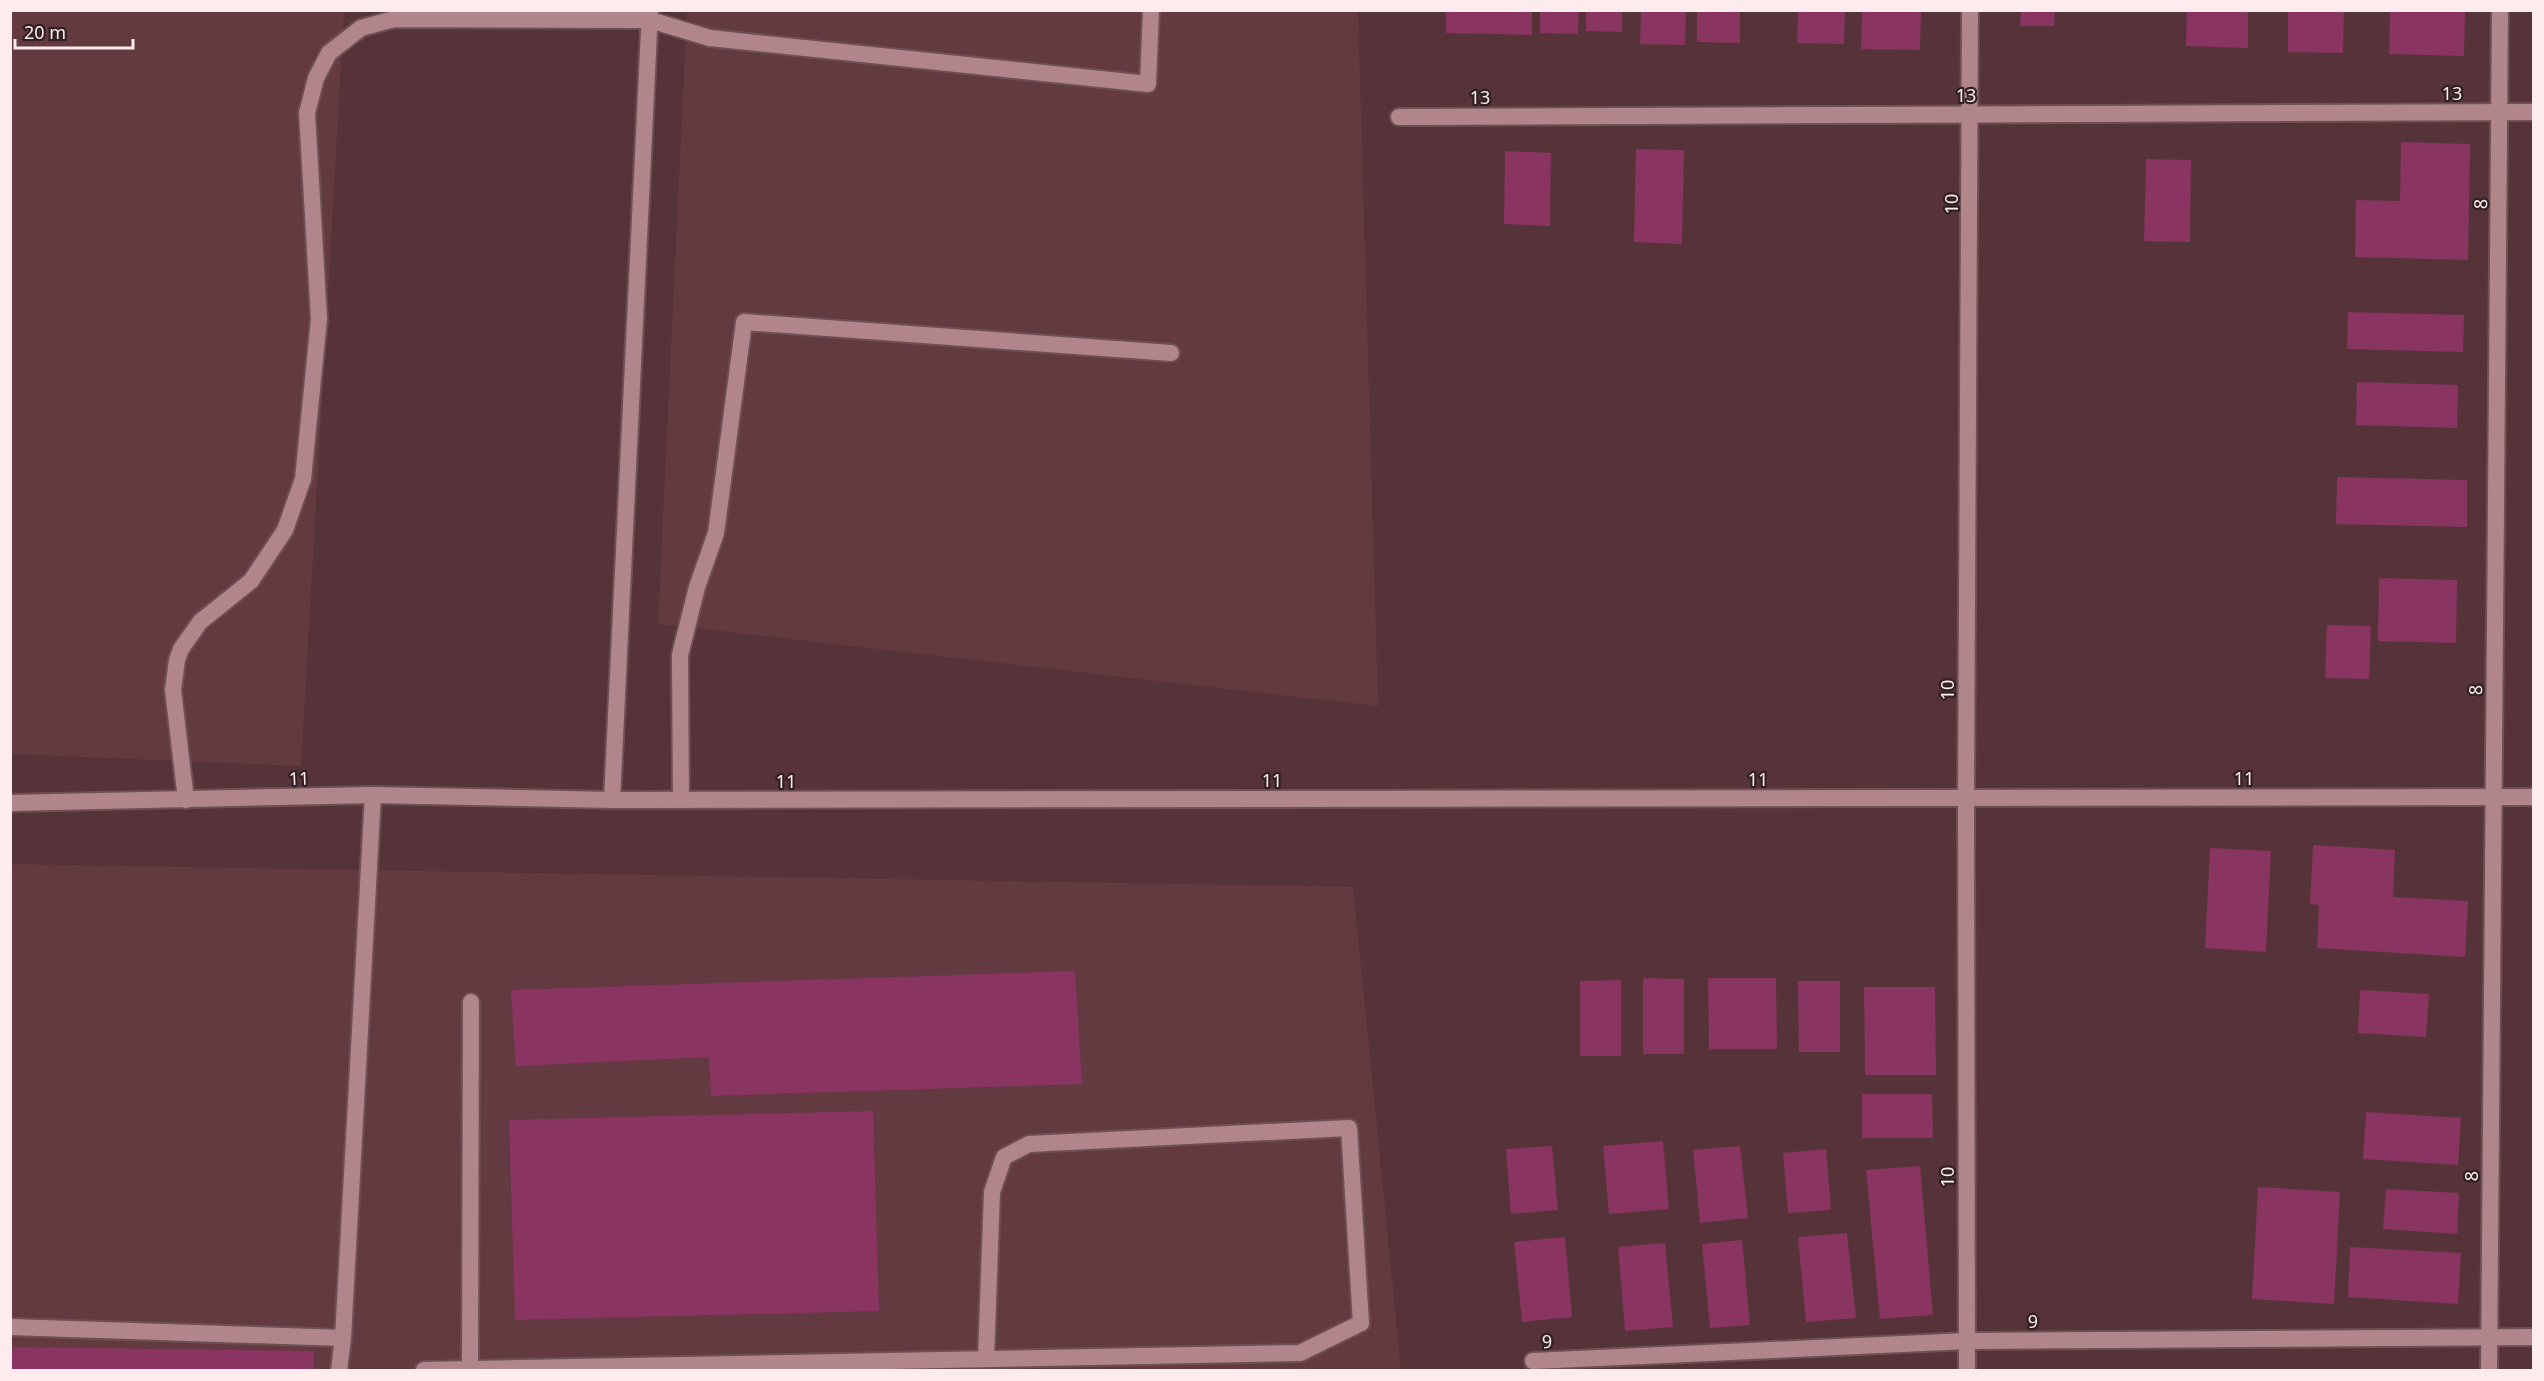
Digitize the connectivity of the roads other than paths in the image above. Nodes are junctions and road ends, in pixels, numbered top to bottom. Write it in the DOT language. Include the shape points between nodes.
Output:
graph roads {
  1 [pos="1151,10"];
  2 [pos="1970,10"];
  3 [pos="2500,10"];
  4 [pos="650,15"];
  5 [pos="2500,112"];
  6 [pos="2534,112"];
  7 [pos="1971,114"];
  8 [pos="1399,117"];
  9 [pos="1170,354"];
  10 [pos="373,795"];
  11 [pos="2493,797"];
  12 [pos="2534,797"];
  13 [pos="1966,798"];
  14 [pos="186,800"];
  15 [pos="612,800"];
  16 [pos="681,800"];
  17 [pos="10,803"];
  18 [pos="471,1002"];
  19 [pos="10,1327"];
  20 [pos="2489,1337"];
  21 [pos="2534,1337"];
  22 [pos="343,1338"];
  23 [pos="1967,1341"];
  24 [pos="986,1359"];
  25 [pos="1533,1361"];
  26 [pos="470,1370"];
  27 [pos="339,1371"];
  28 [pos="424,1371"];
  29 [pos="1968,1371"];
  30 [pos="2489,1371"];
  1 -- 4 [label="street" via="1148,84 710,38"];
  2 -- 7 [label="street, 10"];
  3 -- 5 [label="street, 8"];
  4 -- 14 [label="street" via="394,19 361,28 329,53 316,78 307,113 319,319 303,479 285,530 251,581 200,622 181,649 173,690"];
  4 -- 15 [label="street"];
  5 -- 6 [label="street, 13"];
  5 -- 7 [label="street, 13"];
  5 -- 11 [label="street, 8"];
  7 -- 8 [label="street, 13"];
  7 -- 13 [label="street, 10"];
  9 -- 16 [label="street" via="744,322 716,533 680,655"];
  10 -- 14 [label="street, 11"];
  10 -- 15 [label="street, 11"];
  10 -- 22 [label="street"];
  11 -- 12 [label="street, 11"];
  11 -- 13 [label="street, 11"];
  11 -- 20 [label="street, 8"];
  13 -- 16 [label="street, 11"];
  13 -- 23 [label="street, 10"];
  14 -- 17 [label="street, 11"];
  15 -- 16 [label="street, 11"];
  18 -- 26 [label="street"];
  19 -- 22 [label="street"];
  20 -- 21 [label="street, 9"];
  20 -- 23 [label="street, 9"];
  20 -- 30 [label="street, 8"];
  22 -- 27 [label="street"];
  23 -- 25 [label="street, 9"];
  23 -- 29 [label="street, 10"];
  24 -- 24 [label="street" via="992,1192 1004,1157 1029,1144 1349,1128 1360,1323 1300,1353"];
  24 -- 26 [label="street"];
  26 -- 28 [label="street"];
}
